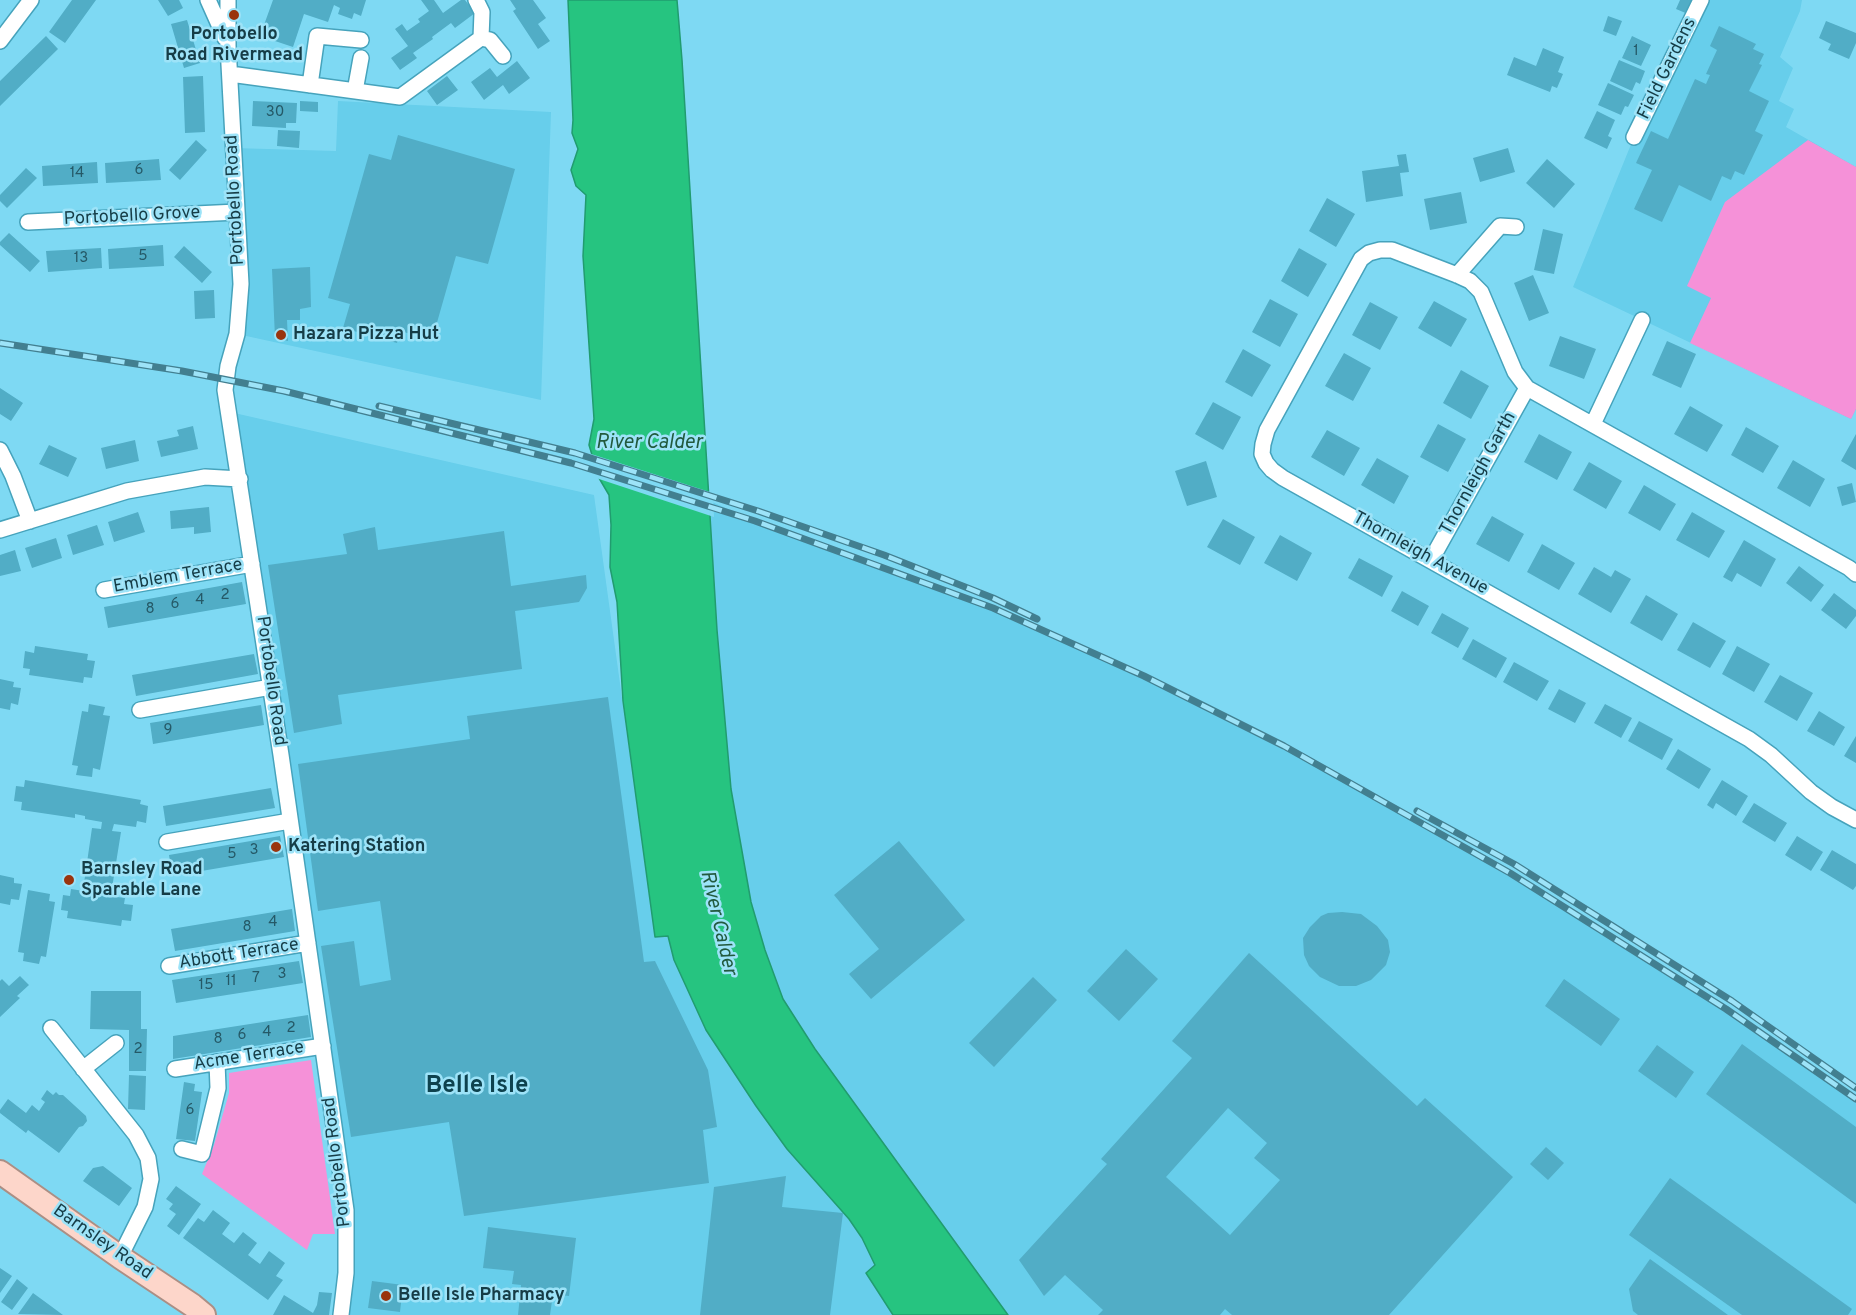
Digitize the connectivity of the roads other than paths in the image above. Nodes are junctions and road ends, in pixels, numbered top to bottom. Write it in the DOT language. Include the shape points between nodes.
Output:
graph roads {
  1 [pos="32,0"];
  2 [pos="208,0"];
  3 [pos="228,0"];
  4 [pos="476,0"];
  5 [pos="1701,0"];
  6 [pos="481,38"];
  7 [pos="360,40"];
  8 [pos="0,41"];
  9 [pos="228,46"];
  10 [pos="503,56"];
  11 [pos="360,58"];
  12 [pos="230,74"];
  13 [pos="310,85"];
  14 [pos="355,91"];
  15 [pos="1634,137"];
  16 [pos="237,212"];
  17 [pos="28,222"];
  18 [pos="1516,227"];
  19 [pos="1457,275"];
  20 [pos="1642,320"];
  21 [pos="1527,388"];
  22 [pos="1593,424"];
  23 [pos="0,450"];
  24 [pos="240,478"];
  25 [pos="30,521"];
  26 [pos="0,530"];
  27 [pos="1431,560"];
  28 [pos="252,564"];
  29 [pos="1854,565"];
  30 [pos="104,590"];
  31 [pos="271,687"];
  32 [pos="140,710"];
  33 [pos="1856,820"];
  34 [pos="290,821"];
  35 [pos="167,842"];
  36 [pos="308,944"];
  37 [pos="170,966"];
  38 [pos="51,1028"];
  39 [pos="116,1043"];
  40 [pos="323,1046"];
  41 [pos="217,1062"];
  42 [pos="83,1069"];
  43 [pos="175,1069"];
  44 [pos="182,1149"];
  45 [pos="0,1172"];
  46 [pos="120,1257"];
  47 [pos="204,1315"];
  48 [pos="341,1315"];
  1 -- 8 [label="street"];
  2 -- 9 [label="street, Portobello Road"];
  3 -- 9 [label="street, Portobello Road"];
  4 -- 6 [label="street" via="482,12"];
  5 -- 15 [label="street, Field Gardens"];
  6 -- 10 [label="street" via="490,40"];
  6 -- 14 [label="street" via="400,97"];
  7 -- 13 [label="street" via="317,36"];
  9 -- 12 [label="street, Portobello Road"];
  11 -- 14 [label="street"];
  12 -- 13 [label="street"];
  12 -- 16 [label="street, Portobello Road"];
  13 -- 14 [label="street"];
  16 -- 17 [label="street, Portobello Grove"];
  16 -- 24 [label="street, Portobello Road" via="240,308 225,390"];
  18 -- 19 [label="street" via="1496,220"];
  19 -- 21 [label="street, Thornleigh Avenue" via="1481,292 1515,372"];
  19 -- 27 [label="street, Thornleigh Avenue" via="1392,250 1369,253 1361,259 1267,430 1262,454 1272,470 1283,478"];
  20 -- 22 [label="street"];
  21 -- 22 [label="street, Thornleigh Avenue"];
  21 -- 27 [label="street, Thornleigh Garth"];
  22 -- 29 [label="street, Thornleigh Avenue"];
  23 -- 25 [label="street"];
  24 -- 25 [label="street" via="205,477 127,491"];
  24 -- 28 [label="street, Portobello Road"];
  25 -- 26 [label="street"];
  27 -- 33 [label="street, Thornleigh Avenue" via="1749,739 1811,792"];
  28 -- 30 [label="street, Emblem Terrace"];
  28 -- 31 [label="street, Portobello Road"];
  31 -- 32 [label="street"];
  31 -- 34 [label="street, Portobello Road"];
  34 -- 35 [label="street"];
  34 -- 36 [label="street, Portobello Road"];
  36 -- 37 [label="street, Abbott Terrace"];
  36 -- 40 [label="street, Portobello Road"];
  38 -- 42 [label="street"];
  39 -- 42 [label="street"];
  40 -- 41 [label="street, Acme Terrace"];
  40 -- 48 [label="street, Portobello Road" via="346,1210"];
  41 -- 43 [label="street, Acme Terrace"];
  41 -- 44 [label="street" via="218,1088 202,1154"];
  42 -- 46 [label="street" via="136,1135 148,1158 152,1179 145,1207"];
  45 -- 46 [label="main road, Barnsley Road"];
  46 -- 47 [label="main road, Barnsley Road"];
}
